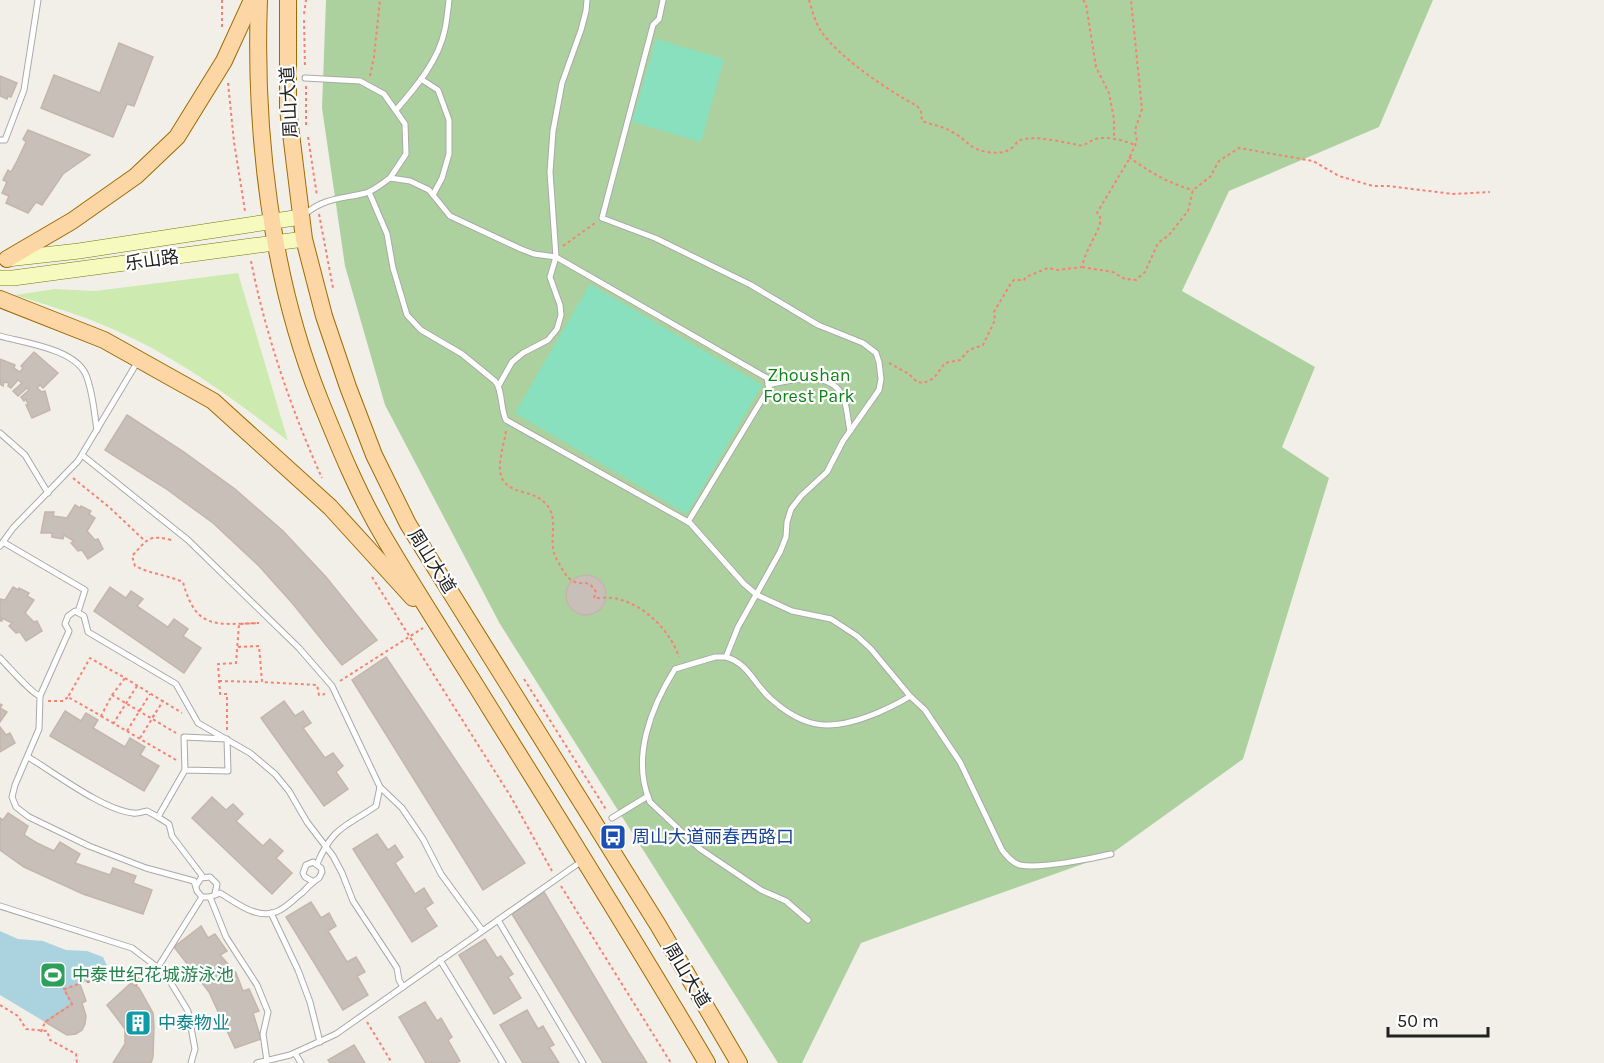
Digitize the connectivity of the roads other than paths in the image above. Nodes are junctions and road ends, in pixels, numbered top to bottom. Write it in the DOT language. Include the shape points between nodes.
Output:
graph roads {
  1 [pos="38,0"];
  2 [pos="252,0"];
  3 [pos="259,0"];
  4 [pos="288,0"];
  5 [pos="449,0"];
  6 [pos="587,0"];
  7 [pos="663,0"];
  8 [pos="305,78"];
  9 [pos="421,79"];
  10 [pos="396,110"];
  11 [pos="0,140"];
  12 [pos="390,178"];
  13 [pos="369,192"];
  14 [pos="433,195"];
  15 [pos="301,217"];
  16 [pos="273,222"];
  17 [pos="304,239"];
  18 [pos="276,243"];
  19 [pos="556,257"];
  20 [pos="4,259"];
  21 [pos="0,278"];
  22 [pos="0,299"];
  23 [pos="0,336"];
  24 [pos="139,360"];
  25 [pos="499,385"];
  26 [pos="768,385"];
  27 [pos="97,430"];
  28 [pos="850,431"];
  29 [pos="0,433"];
  30 [pos="82,455"];
  31 [pos="48,493"];
  32 [pos="688,522"];
  33 [pos="2,544"];
  34 [pos="756,595"];
  35 [pos="78,612"];
  36 [pos="437,625"];
  37 [pos="726,657"];
  38 [pos="0,658"];
  39 [pos="40,696"];
  40 [pos="910,696"];
  41 [pos="227,739"];
  42 [pos="28,757"];
  43 [pos="185,768"];
  44 [pos="380,787"];
  45 [pos="648,796"];
  46 [pos="158,817"];
  47 [pos="612,818"];
  48 [pos="325,846"];
  49 [pos="1111,854"];
  50 [pos="584,860"];
  51 [pos="317,864"];
  52 [pos="198,881"];
  53 [pos="312,881"];
  54 [pos="216,893"];
  55 [pos="202,897"];
  56 [pos="0,906"];
  57 [pos="271,914"];
  58 [pos="498,920"];
  59 [pos="808,920"];
  60 [pos="482,930"];
  61 [pos="440,960"];
  62 [pos="158,967"];
  63 [pos="403,987"];
  64 [pos="320,1042"];
  65 [pos="295,1053"];
  66 [pos="267,1060"];
  67 [pos="190,1063"];
  68 [pos="257,1063"];
  69 [pos="301,1063"];
  70 [pos="503,1063"];
  71 [pos="583,1063"];
  72 [pos="707,1063"];
  73 [pos="740,1063"];
  1 -- 11 [label="lane" via="24,90 5,140"];
  2 -- 20 [label="main road" via="220,69 177,137 136,176 72,221"];
  3 -- 16 [label="main road, 周山大道" via="260,111"];
  4 -- 15 [label="main road, 周山大道" via="288,109"];
  5 -- 9 [label="lane" via="445,31"];
  6 -- 19 [label="lane" via="562,83 554,131 550,172"];
  7 -- 28 [label="lane" via="659,18 652,25 602,218 707,262 876,353 879,390"];
  8 -- 10 [label="lane" via="360,81 384,94"];
  9 -- 10 [label="lane"];
  9 -- 14 [label="lane" via="438,90 449,120 449,154"];
  10 -- 12 [label="lane" via="405,124 405,154"];
  12 -- 13 [label="lane"];
  12 -- 14 [label="lane" via="410,181"];
  13 -- 15 [label="lane" via="318,203"];
  13 -- 25 [label="lane" via="387,234 406,315"];
  14 -- 19 [label="lane" via="450,216 521,249"];
  15 -- 16 [label="main road, 乐山路"];
  15 -- 17 [label="main road, 周山大道"];
  16 -- 18 [label="main road, 周山大道"];
  16 -- 20 [label="main road, 乐山路"];
  17 -- 18 [label="main road, 乐山路"];
  17 -- 73 [label="main road, 周山大道" via="348,387 374,455 408,524"];
  18 -- 21 [label="main road, 乐山路"];
  18 -- 36 [label="main road, 周山大道" via="294,324 319,398 384,537"];
  19 -- 25 [label="lane" via="550,277 560,305 557,330 512,362"];
  19 -- 26 [label="lane" via="767,378"];
  22 -- 24 [label="main road" via="104,340"];
  23 -- 27 [label="lane" via="76,360 86,374"];
  24 -- 27 [label="lane"];
  24 -- 36 [label="main road" via="213,401 330,507"];
  25 -- 32 [label="lane" via="506,420"];
  26 -- 28 [label="lane" via="799,378 823,379 839,389"];
  26 -- 32 [label="lane"];
  27 -- 30 [label="lane"];
  28 -- 34 [label="lane" via="826,472 791,509 780,552"];
  29 -- 31 [label="lane" via="25,455"];
  30 -- 31 [label="lane"];
  30 -- 44 [label="lane" via="188,540 299,648 334,689"];
  31 -- 33 [label="lane"];
  32 -- 34 [label="lane"];
  33 -- 35 [label="lane" via="85,590"];
  34 -- 37 [label="lane"];
  34 -- 40 [label="lane" via="792,612 831,619 844,626 871,649"];
  35 -- 39 [label="lane" via="68,616 65,624 69,632"];
  35 -- 41 [label="lane" via="84,616 88,632 176,684 198,723"];
  36 -- 50 [label="main road, 周山大道"];
  37 -- 40 [label="lane" via="737,660 768,697 818,725 845,725"];
  37 -- 45 [label="lane" via="675,669 666,683 644,745"];
  38 -- 39 [label="lane" via="34,695"];
  39 -- 42 [label="lane" via="39,729"];
  40 -- 49 [label="lane" via="925,710 960,762 1009,859 1031,865 1083,861"];
  41 -- 43 [label="lane" via="184,737"];
  41 -- 43 [label="lane" via="228,771"];
  41 -- 48 [label="lane" via="274,774"];
  42 -- 46 [label="lane" via="119,810 135,814 147,811"];
  42 -- 52 [label="lane" via="12,797 16,807 29,817 146,868"];
  43 -- 46 [label="lane"];
  44 -- 48 [label="lane" via="376,806 340,829"];
  44 -- 60 [label="lane" via="402,808 441,874"];
  45 -- 47 [label="lane"];
  45 -- 59 [label="lane" via="700,849 760,890 786,901"];
  46 -- 52 [label="lane" via="169,824"];
  48 -- 51 [label="lane"];
  48 -- 63 [label="lane" via="342,873 353,902 397,968"];
  50 -- 58 [label="lane"];
  50 -- 72 [label="main road, 周山大道"];
  51 -- 53 [label="lane" via="321,874"];
  51 -- 53 [label="lane" via="309,863 303,870"];
  52 -- 54 [label="lane" via="213,879"];
  52 -- 55 [label="lane"];
  53 -- 57 [label="lane" via="289,904"];
  54 -- 55 [label="lane"];
  54 -- 57 [label="lane" via="247,910"];
  54 -- 66 [label="lane" via="226,937 257,985 268,1012 263,1034"];
  55 -- 62 [label="lane"];
  56 -- 62 [label="lane" via="132,948"];
  57 -- 64 [label="lane" via="302,981"];
  58 -- 60 [label="lane"];
  58 -- 71 [label="lane"];
  60 -- 61 [label="lane"];
  61 -- 63 [label="lane"];
  61 -- 70 [label="lane"];
  62 -- 67 [label="lane" via="188,1011 195,1049"];
  63 -- 64 [label="lane"];
  64 -- 65 [label="lane"];
  65 -- 66 [label="lane"];
  65 -- 69 [label="lane"];
  66 -- 68 [label="lane"];
}
